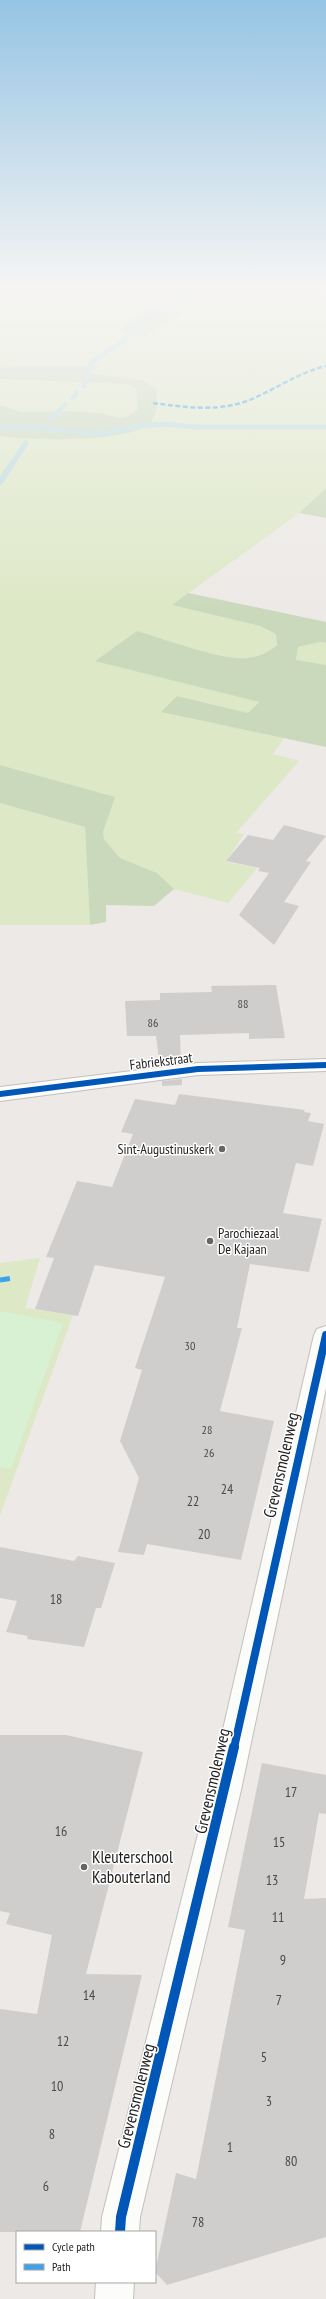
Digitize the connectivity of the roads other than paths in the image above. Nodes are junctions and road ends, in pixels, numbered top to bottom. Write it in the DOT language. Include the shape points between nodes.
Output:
graph roads {
  1 [pos="326,1065"];
  2 [pos="0,1094"];
  3 [pos="326,1336"];
  4 [pos="120,2231"];
  5 [pos="115,2283"];
  6 [pos="114,2299"];
  1 -- 2 [label="street, Fabriekstraat" via="198,1069"];
  3 -- 4 [label="street, Grevensmolenweg" via="302,1434 225,1790 121,2217"];
  5 -- 6 [label="street"];
}
